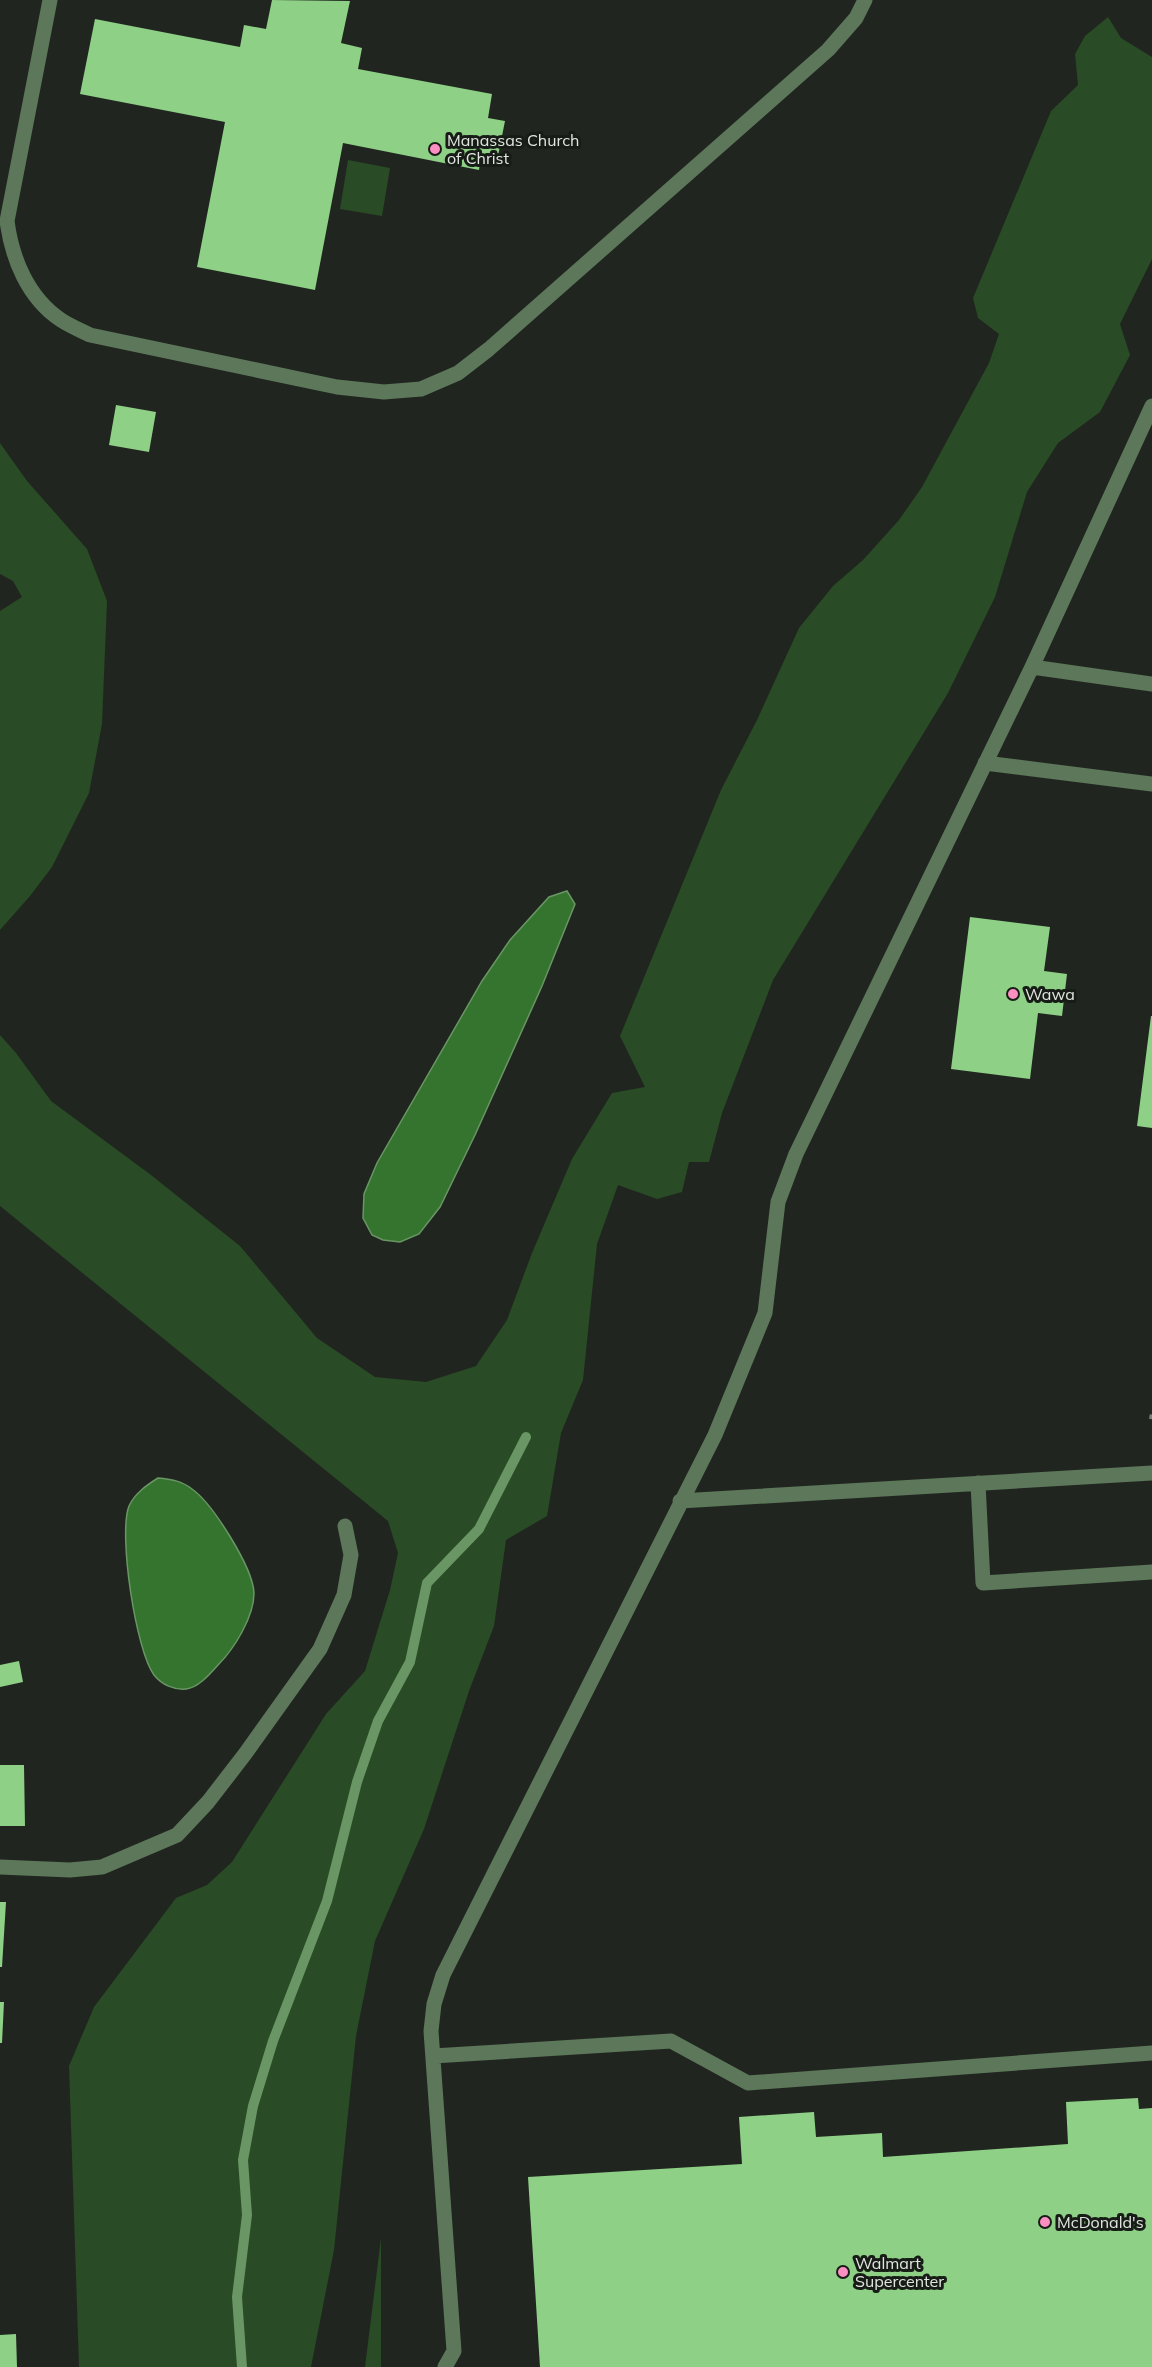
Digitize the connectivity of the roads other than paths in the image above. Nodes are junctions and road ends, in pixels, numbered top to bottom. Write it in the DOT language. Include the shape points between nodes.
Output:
graph roads {
  1 [pos="50,0"];
  2 [pos="865,0"];
  3 [pos="1152,406"];
  4 [pos="1032,667"];
  5 [pos="1152,684"];
  6 [pos="985,762"];
  7 [pos="1152,784"];
  8 [pos="1152,1473"];
  9 [pos="978,1483"];
  10 [pos="680,1501"];
  11 [pos="345,1526"];
  12 [pos="1152,1572"];
  13 [pos="0,1867"];
  14 [pos="1152,2053"];
  15 [pos="433,2056"];
  16 [pos="445,2367"];
  1 -- 2 [label="lane" via="7,221 20,271 41,303 61,320 90,335 337,387 384,392 421,388 458,373 489,350 828,50 856,18"];
  3 -- 4 [label="lane"];
  4 -- 5 [label="lane"];
  4 -- 6 [label="lane"];
  6 -- 7 [label="lane"];
  6 -- 10 [label="lane" via="796,1154 778,1202 765,1313 715,1435"];
  8 -- 9 [label="lane"];
  9 -- 10 [label="lane"];
  9 -- 12 [label="lane" via="983,1583"];
  10 -- 15 [label="lane" via="443,1975 431,2031"];
  11 -- 13 [label="lane" via="351,1555 344,1595 320,1649 245,1754 177,1835 102,1867"];
  14 -- 15 [label="lane" via="748,2084 671,2041"];
  15 -- 16 [label="lane" via="454,2351"];
}
